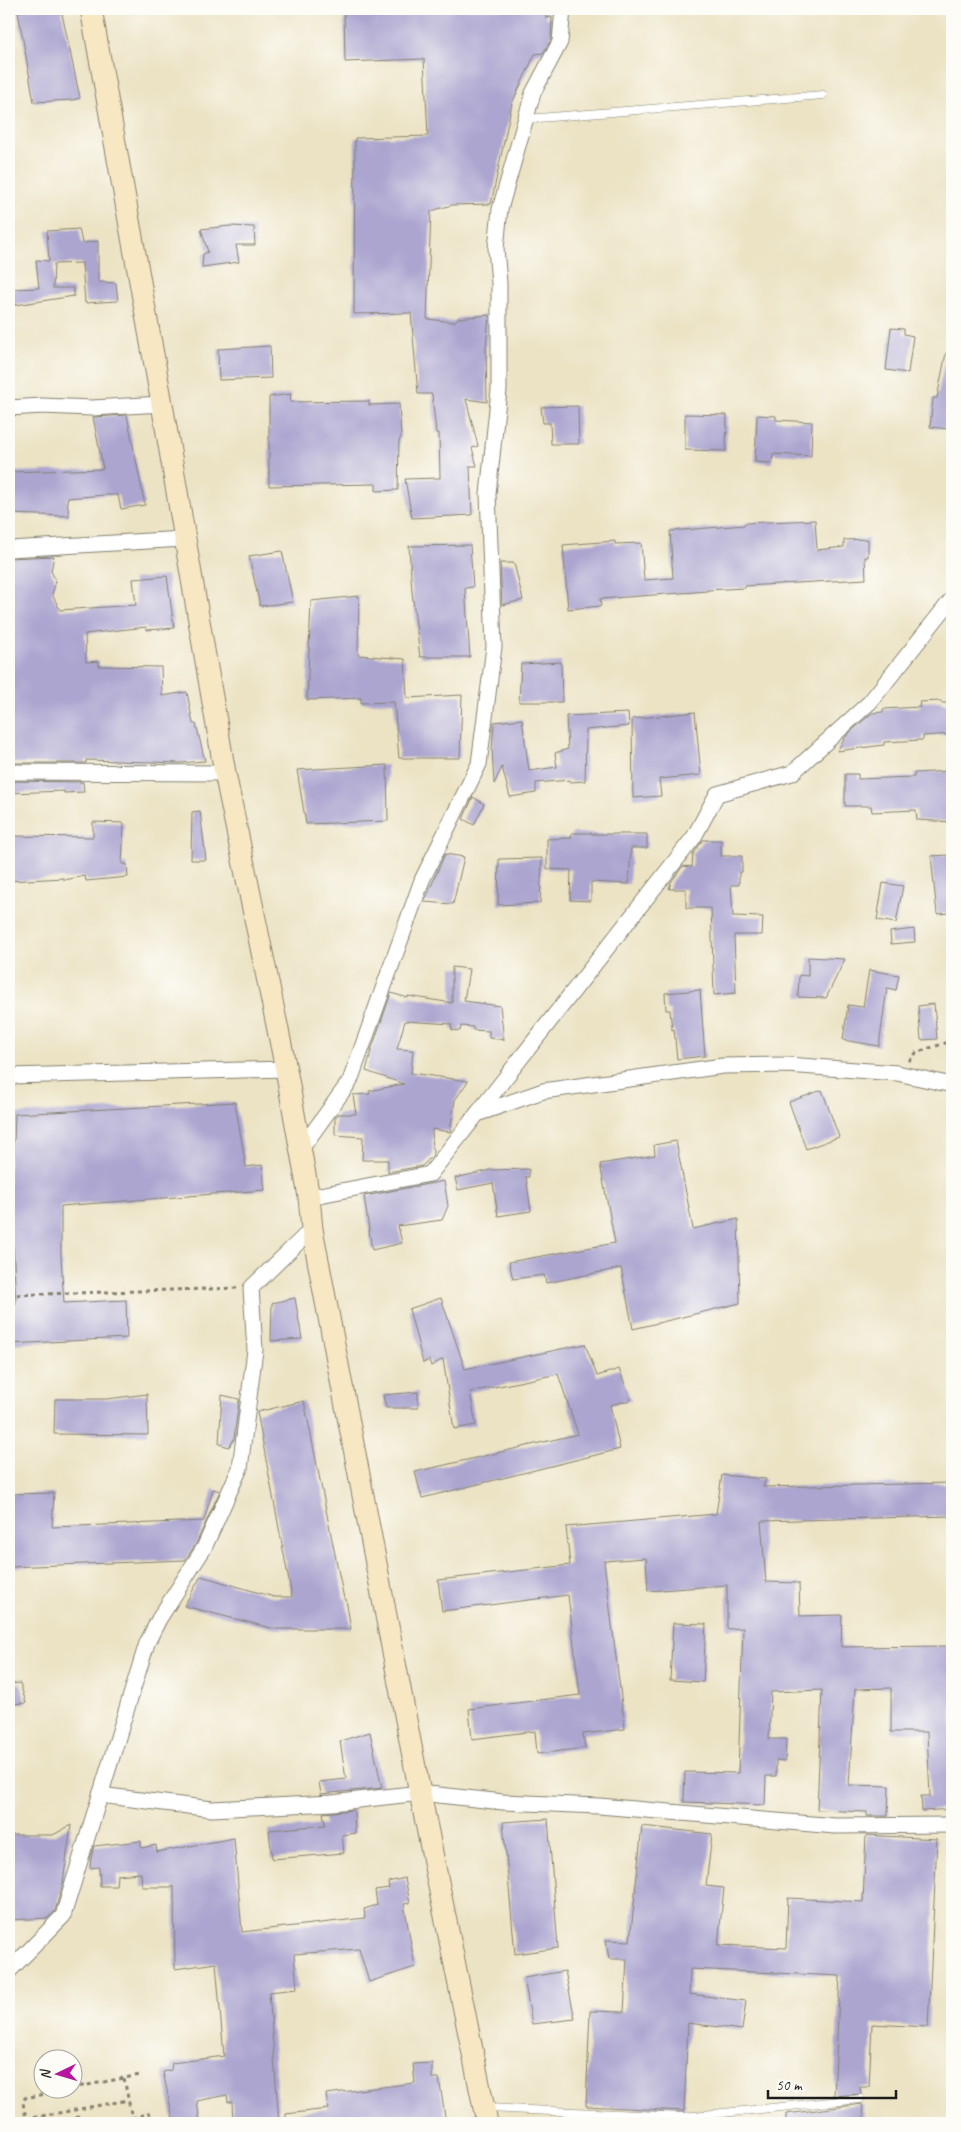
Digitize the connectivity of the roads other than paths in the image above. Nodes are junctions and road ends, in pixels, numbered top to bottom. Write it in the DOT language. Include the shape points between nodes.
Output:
graph roads {
  1 [pos="90,9"];
  2 [pos="563,9"];
  3 [pos="823,95"];
  4 [pos="526,119"];
  5 [pos="162,404"];
  6 [pos="9,408"];
  7 [pos="184,539"];
  8 [pos="9,549"];
  9 [pos="952,599"];
  10 [pos="9,772"];
  11 [pos="225,773"];
  12 [pos="286,1069"];
  13 [pos="9,1076"];
  14 [pos="952,1085"];
  15 [pos="477,1114"];
  16 [pos="301,1149"];
  17 [pos="309,1197"];
  18 [pos="312,1229"];
  19 [pos="420,1793"];
  20 [pos="100,1795"];
  21 [pos="952,1825"];
  22 [pos="9,1971"];
  23 [pos="860,2099"];
  24 [pos="486,2116"];
  1 -- 5 [label="main road"];
  2 -- 4 [label="street" via="560,42 533,93"];
  3 -- 4 [label="lane"];
  4 -- 16 [label="street" via="500,209 496,248 500,283 499,390 488,494 494,647 479,764 422,880 350,1081"];
  5 -- 6 [label="street"];
  5 -- 7 [label="main road"];
  7 -- 8 [label="street"];
  7 -- 11 [label="main road"];
  9 -- 15 [label="street" via="870,702 792,773 717,794 694,837"];
  10 -- 11 [label="street"];
  11 -- 12 [label="main road"];
  12 -- 13 [label="street"];
  12 -- 16 [label="main road"];
  14 -- 15 [label="street" via="897,1073 786,1065 723,1066 543,1091"];
  15 -- 17 [label="street" via="430,1174"];
  16 -- 17 [label="main road"];
  17 -- 18 [label="main road"];
  18 -- 19 [label="main road"];
  18 -- 20 [label="street" via="251,1288 255,1350 240,1468 204,1548 159,1619 148,1643"];
  19 -- 20 [label="street" via="332,1803 212,1809"];
  19 -- 21 [label="street" via="835,1826"];
  19 -- 24 [label="main road"];
  20 -- 22 [label="street" via="63,1916"];
  23 -- 24 [label="lane" via="682,2117"];
}
